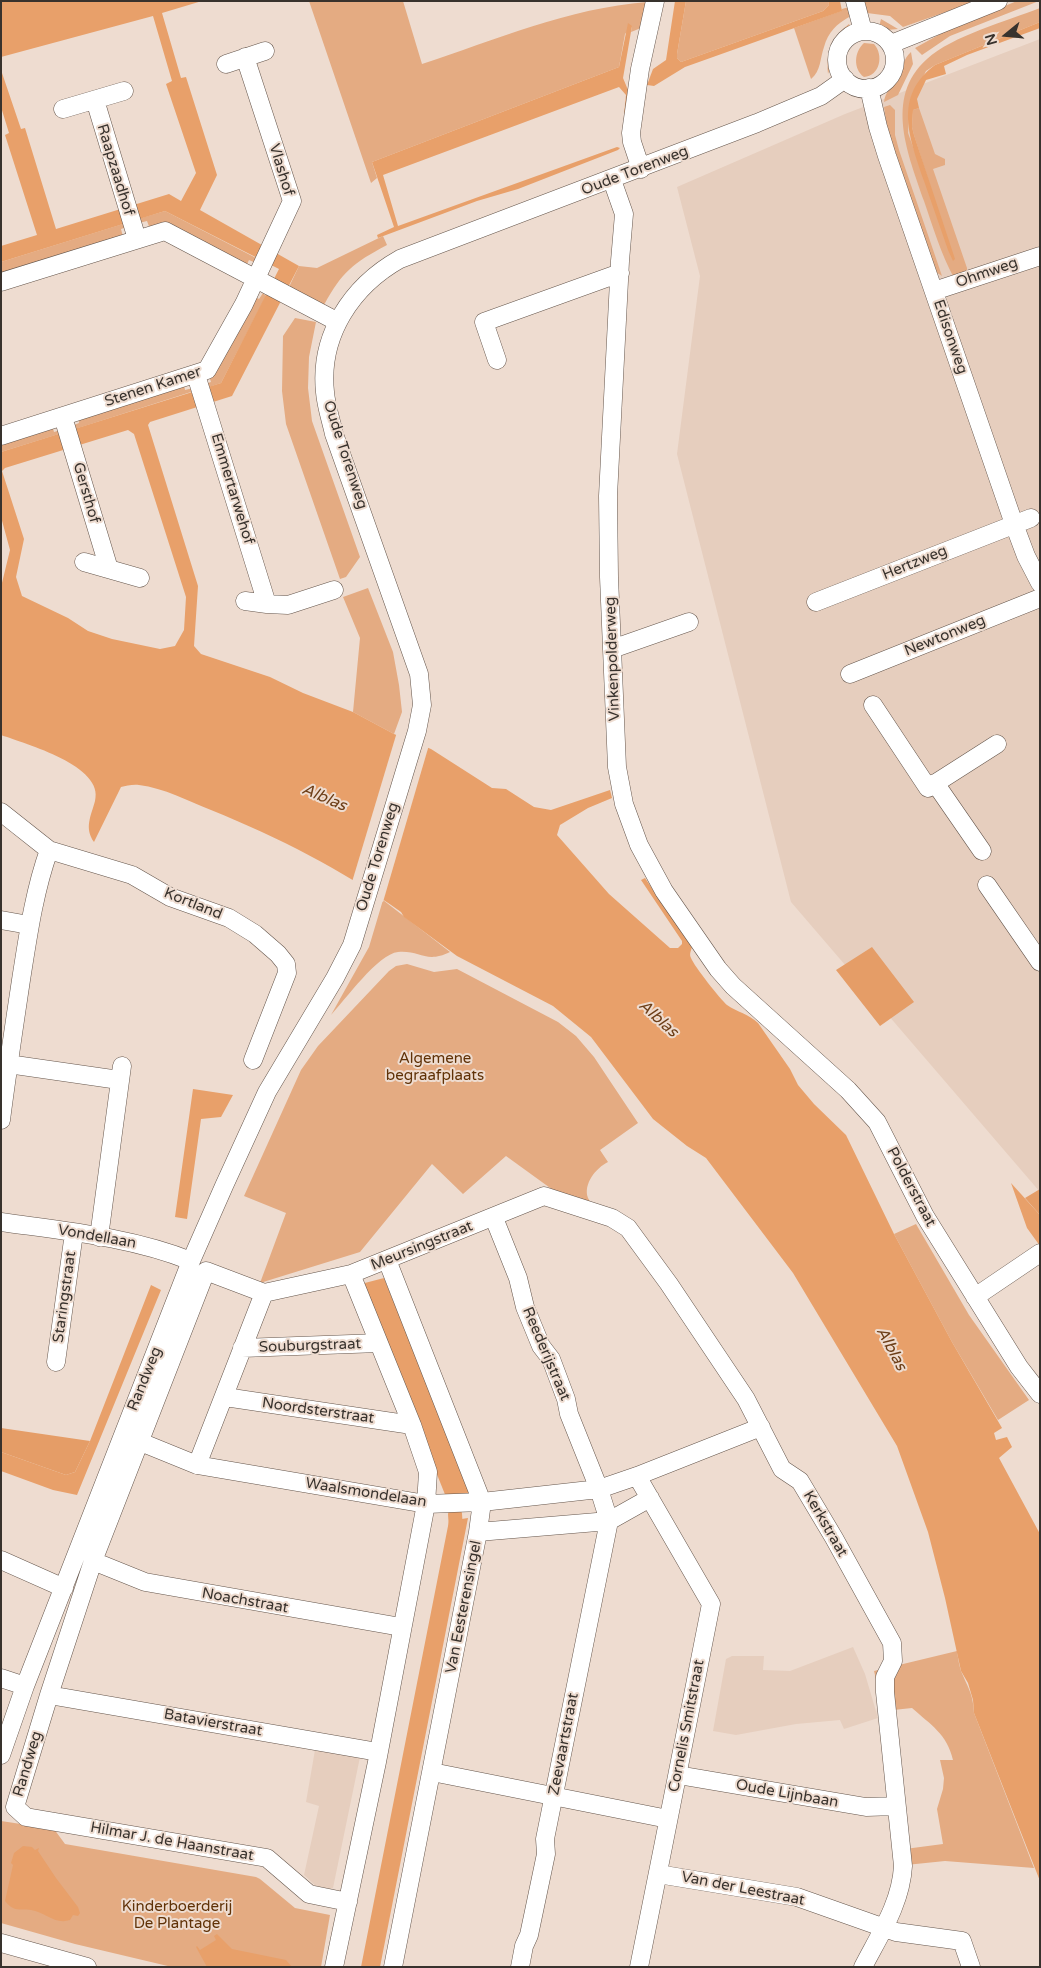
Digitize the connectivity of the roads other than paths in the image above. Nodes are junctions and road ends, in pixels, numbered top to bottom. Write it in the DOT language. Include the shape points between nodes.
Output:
graph roads {
  1 [pos="654,1"];
  2 [pos="855,1"];
  3 [pos="998,1"];
  4 [pos="863,31"];
  5 [pos="890,44"];
  6 [pos="265,51"];
  7 [pos="245,58"];
  8 [pos="226,64"];
  9 [pos="845,79"];
  10 [pos="869,88"];
  11 [pos="124,91"];
  12 [pos="95,100"];
  13 [pos="63,110"];
  14 [pos="641,169"];
  15 [pos="612,180"];
  16 [pos="135,233"];
  17 [pos="1040,256"];
  18 [pos="620,274"];
  19 [pos="261,277"];
  20 [pos="1,282"];
  21 [pos="934,291"];
  22 [pos="338,322"];
  23 [pos="497,360"];
  24 [pos="198,381"];
  25 [pos="64,422"];
  26 [pos="1,436"];
  27 [pos="1031,518"];
  28 [pos="1014,524"];
  29 [pos="84,562"];
  30 [pos="109,569"];
  31 [pos="140,578"];
  32 [pos="1040,582"];
  33 [pos="334,590"];
  34 [pos="1040,598"];
  35 [pos="245,601"];
  36 [pos="816,602"];
  37 [pos="267,604"];
  38 [pos="689,622"];
  39 [pos="620,646"];
  40 [pos="850,674"];
  41 [pos="873,705"];
  42 [pos="997,744"];
  43 [pos="935,783"];
  44 [pos="1,812"];
  45 [pos="49,850"];
  46 [pos="982,851"];
  47 [pos="987,885"];
  48 [pos="1,920"];
  49 [pos="30,925"];
  50 [pos="1040,962"];
  51 [pos="753,1005"];
  52 [pos="314,1014"];
  53 [pos="253,1060"];
  54 [pos="5,1063"];
  55 [pos="1,1120"];
  56 [pos="494,1218"];
  57 [pos="1,1222"];
  58 [pos="74,1232"];
  59 [pos="99,1237"];
  60 [pos="1040,1253"];
  61 [pos="386,1260"];
  62 [pos="199,1266"];
  63 [pos="351,1274"];
  64 [pos="264,1293"];
  65 [pos="975,1297"];
  66 [pos="379,1343"];
  67 [pos="242,1348"];
  68 [pos="56,1362"];
  69 [pos="1040,1394"];
  70 [pos="224,1397"];
  71 [pos="412,1424"];
  72 [pos="762,1427"];
  73 [pos="138,1441"];
  74 [pos="197,1465"];
  75 [pos="637,1476"];
  76 [pos="599,1489"];
  77 [pos="650,1498"];
  78 [pos="482,1502"];
  79 [pos="426,1504"];
  80 [pos="609,1521"];
  81 [pos="478,1532"];
  82 [pos="1,1560"];
  83 [pos="93,1561"];
  84 [pos="64,1588"];
  85 [pos="402,1627"];
  86 [pos="1,1678"];
  87 [pos="25,1686"];
  88 [pos="49,1695"];
  89 [pos="378,1752"];
  90 [pos="1,1755"];
  91 [pos="432,1772"];
  92 [pos="678,1775"];
  93 [pos="554,1795"];
  94 [pos="896,1806"];
  95 [pos="15,1808"];
  96 [pos="668,1819"];
  97 [pos="658,1874"];
  98 [pos="348,1902"];
  99 [pos="883,1928"];
  100 [pos="1,1943"];
  101 [pos="87,1967"];
  102 [pos="334,1967"];
  103 [pos="393,1967"];
  104 [pos="520,1967"];
  105 [pos="640,1967"];
  106 [pos="863,1967"];
  107 [pos="971,1967"];
  1 -- 14 [label="street" via="631,133"];
  2 -- 4 [label="street"];
  3 -- 5 [label="street"];
  4 -- 5 [label="street" via="879,34"];
  4 -- 9 [label="street" via="847,38 840,47 838,64"];
  5 -- 10 [label="street" via="895,58 892,72 883,83"];
  6 -- 7 [label="street"];
  7 -- 8 [label="street"];
  7 -- 19 [label="street, Vlashof" via="292,201"];
  9 -- 10 [label="street" via="854,86"];
  9 -- 14 [label="street, Oude Torenweg" via="821,96 794,108"];
  10 -- 21 [label="street, Edisonweg" via="878,127"];
  11 -- 12 [label="street"];
  12 -- 13 [label="street"];
  12 -- 16 [label="street, Raapzaadhof"];
  14 -- 15 [label="street, Oude Torenweg"];
  15 -- 18 [label="street, Vinkenpolderweg" via="624,214"];
  15 -- 22 [label="street, Oude Torenweg" via="400,259 354,295"];
  16 -- 19 [label="street" via="165,231"];
  16 -- 20 [label="street"];
  17 -- 21 [label="street, Ohmweg"];
  18 -- 23 [label="street" via="484,322"];
  18 -- 39 [label="street, Vinkenpolderweg" via="608,496"];
  19 -- 22 [label="street"];
  19 -- 24 [label="street, Stenen Kamer"];
  21 -- 28 [label="street, Edisonweg"];
  22 -- 52 [label="street, Oude Torenweg" via="327,353 324,376 327,406 419,674 422,705 352,945"];
  24 -- 25 [label="street, Stenen Kamer"];
  24 -- 37 [label="street, Emmertarwehof"];
  25 -- 26 [label="street, Stenen Kamer"];
  25 -- 30 [label="street, Gersthof"];
  27 -- 28 [label="street, Hertzweg"];
  28 -- 32 [label="street, Edisonweg"];
  28 -- 36 [label="street, Hertzweg"];
  29 -- 30 [label="street"];
  30 -- 31 [label="street"];
  33 -- 37 [label="street" via="288,605"];
  34 -- 40 [label="street, Newtonweg"];
  35 -- 37 [label="street"];
  38 -- 39 [label="street"];
  39 -- 51 [label="street, Vinkenpolderweg" via="617,767 624,804 639,845 664,891 718,969"];
  41 -- 43 [label="street" via="928,788"];
  42 -- 43 [label="street"];
  43 -- 46 [label="street"];
  44 -- 45 [label="street, Kortland"];
  45 -- 49 [label="street"];
  45 -- 53 [label="street, Kortland" via="132,875 170,897 229,918 278,954 286,964 287,974"];
  47 -- 50 [label="street"];
  48 -- 49 [label="street"];
  49 -- 54 [label="street"];
  51 -- 65 [label="street, Polderstraat" via="848,1090 877,1122 925,1216"];
  52 -- 62 [label="street, Randweg" via="267,1092"];
  54 -- 55 [label="street"];
  54 -- 59 [label="street" via="117,1072"];
  56 -- 61 [label="street, Meursingstraat"];
  56 -- 72 [label="street, Kerkstraat" via="544,1196 612,1218 628,1228 715,1352"];
  56 -- 76 [label="street, Reederijstraat" via="518,1278 525,1307 541,1346 551,1359"];
  57 -- 58 [label="street, Vondellaan"];
  58 -- 59 [label="street, Vondellaan"];
  58 -- 68 [label="street, Staringstraat"];
  59 -- 62 [label="street, Vondellaan" via="163,1250"];
  60 -- 65 [label="street"];
  61 -- 63 [label="street, Meursingstraat"];
  61 -- 78 [label="street, Van Eesterensingel"];
  62 -- 64 [label="street, Vondellaan"];
  62 -- 73 [label="street, Randweg"];
  62 -- 84 [label="street, Randweg"];
  63 -- 64 [label="street, Meursingstraat"];
  63 -- 66 [label="street"];
  64 -- 67 [label="street"];
  65 -- 69 [label="street, Polderstraat"];
  66 -- 67 [label="street, Souburgstraat"];
  66 -- 71 [label="street"];
  67 -- 70 [label="street"];
  70 -- 71 [label="street, Noordsterstraat"];
  70 -- 74 [label="street"];
  71 -- 79 [label="street" via="428,1472"];
  72 -- 75 [label="street, Waalsmondelaan"];
  72 -- 94 [label="street, Kerkstraat" via="782,1469 800,1481 892,1644 893,1661 885,1677 885,1692"];
  73 -- 74 [label="street, Waalsmondelaan"];
  73 -- 83 [label="street, Randweg"];
  74 -- 79 [label="street, Waalsmondelaan"];
  75 -- 76 [label="street, Waalsmondelaan"];
  75 -- 77 [label="street, Cornelis Smitstraat"];
  76 -- 78 [label="street, Waalsmondelaan"];
  76 -- 80 [label="street"];
  77 -- 80 [label="street"];
  77 -- 92 [label="street, Cornelis Smitstraat" via="710,1604"];
  78 -- 79 [label="street, Waalsmondelaan"];
  78 -- 81 [label="street, Van Eesterensingel"];
  79 -- 85 [label="street"];
  80 -- 81 [label="street"];
  80 -- 93 [label="street, Zeevaartstraat"];
  81 -- 91 [label="street, Van Eesterensingel"];
  82 -- 84 [label="street"];
  83 -- 85 [label="street, Noachstraat" via="145,1582"];
  83 -- 88 [label="street, Randweg"];
  84 -- 87 [label="street, Randweg"];
  85 -- 89 [label="street"];
  86 -- 87 [label="street"];
  87 -- 90 [label="street, Randweg"];
  88 -- 89 [label="street, Batavierstraat"];
  88 -- 95 [label="street, Randweg"];
  89 -- 98 [label="street"];
  91 -- 93 [label="street"];
  91 -- 103 [label="street, Van Eesterensingel"];
  92 -- 94 [label="street, Oude Lijnbaan" via="866,1807"];
  92 -- 96 [label="street, Cornelis Smitstraat"];
  93 -- 96 [label="street"];
  93 -- 104 [label="street, Zeevaartstraat" via="545,1839 546,1854"];
  94 -- 99 [label="street, Kerkstraat" via="902,1882 894,1908"];
  95 -- 98 [label="street, Hilmar J. de Haanstraat" via="26,1817 267,1858 309,1894"];
  96 -- 97 [label="street, Cornelis Smitstraat"];
  97 -- 99 [label="street, Van der Leestraat" via="797,1897"];
  97 -- 105 [label="street, Cornelis Smitstraat"];
  98 -- 102 [label="street"];
  99 -- 106 [label="street, Kerkstraat"];
  99 -- 107 [label="street, Van der Leestraat" via="962,1941"];
  100 -- 101 [label="street"];
}
